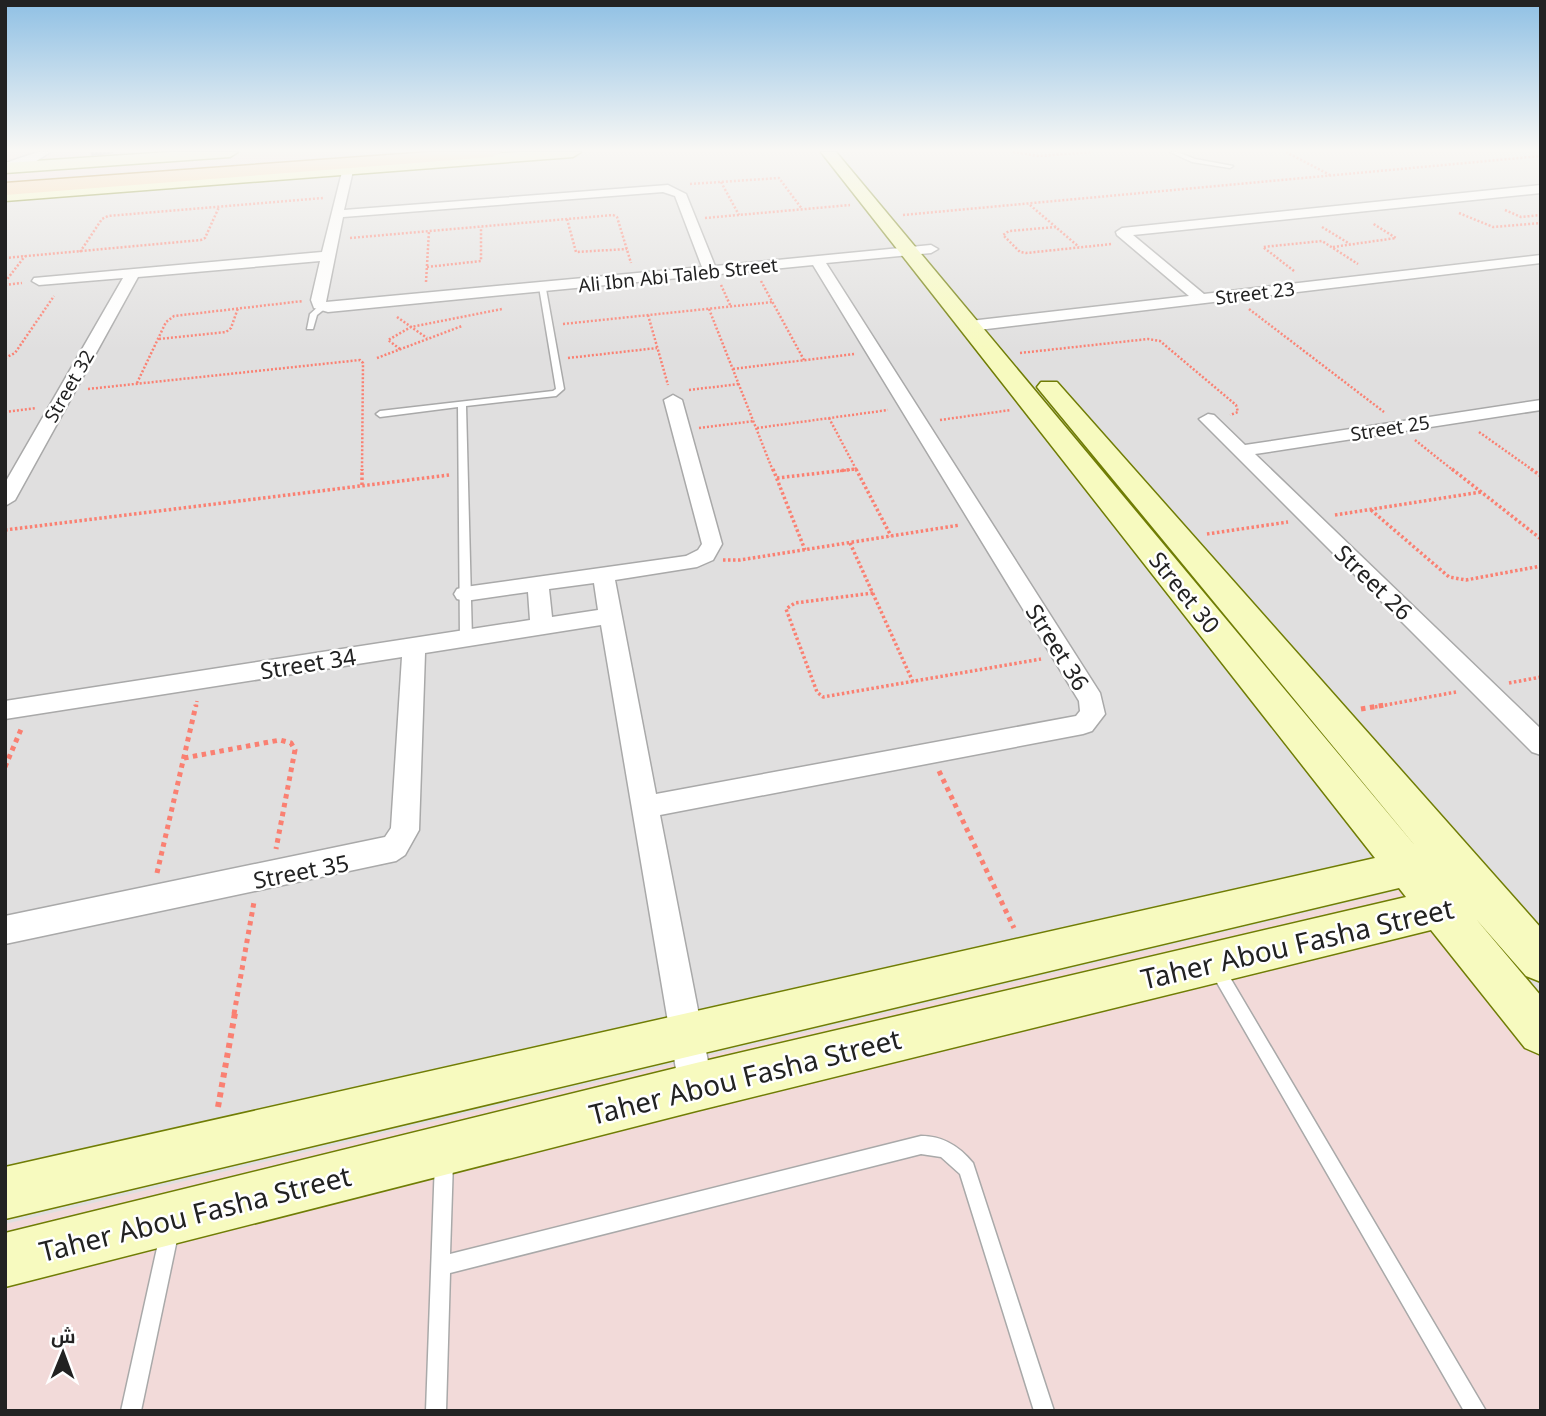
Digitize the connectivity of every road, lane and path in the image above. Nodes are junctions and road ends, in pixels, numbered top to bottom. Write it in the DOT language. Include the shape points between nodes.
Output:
graph roads {
  1 [pos="104,218"];
  2 [pos="214,218"];
  3 [pos="337,218"];
  4 [pos="582,218"];
  5 [pos="618,218"];
  6 [pos="709,218"];
  7 [pos="886,218"];
  8 [pos="904,218"];
  9 [pos="1045,218"];
  10 [pos="1259,218"];
  11 [pos="1363,218"];
  12 [pos="1470,218"];
  13 [pos="567,219"];
  14 [pos="690,220"];
  15 [pos="1541,222"];
  16 [pos="481,227"];
  17 [pos="1055,227"];
  18 [pos="429,232"];
  19 [pos="331,240"];
  20 [pos="1131,242"];
  21 [pos="1332,247"];
  22 [pos="1079,248"];
  23 [pos="627,249"];
  24 [pos="920,251"];
  25 [pos="80,252"];
  26 [pos="327,256"];
  27 [pos="25,257"];
  28 [pos="5,258"];
  29 [pos="1541,259"];
  30 [pos="818,261"];
  31 [pos="427,267"];
  32 [pos="754,267"];
  33 [pos="713,271"];
  34 [pos="133,273"];
  35 [pos="1381,278"];
  36 [pos="66,279"];
  37 [pos="636,279"];
  38 [pos="39,281"];
  39 [pos="5,282"];
  40 [pos="1315,286"];
  41 [pos="542,289"];
  42 [pos="1232,296"];
  43 [pos="1201,299"];
  44 [pos="425,300"];
  45 [pos="773,302"];
  46 [pos="320,303"];
  47 [pos="380,305"];
  48 [pos="238,307"];
  49 [pos="515,307"];
  50 [pos="731,307"];
  51 [pos="709,309"];
  52 [pos="648,315"];
  53 [pos="443,321"];
  54 [pos="982,325"];
  55 [pos="462,326"];
  56 [pos="548,326"];
  57 [pos="310,327"];
  58 [pos="411,327"];
  59 [pos="455,328"];
  60 [pos="158,339"];
  61 [pos="428,339"];
  62 [pos="657,348"];
  63 [pos="400,349"];
  64 [pos="874,351"];
  65 [pos="1020,353"];
  66 [pos="5,358"];
  67 [pos="377,358"];
  68 [pos="553,360"];
  69 [pos="804,360"];
  70 [pos="733,369"];
  71 [pos="137,383"];
  72 [pos="739,384"];
  73 [pos="66,391"];
  74 [pos="671,396"];
  75 [pos="462,405"];
  76 [pos="1541,405"];
  77 [pos="1035,407"];
  78 [pos="380,415"];
  79 [pos="914,415"];
  80 [pos="1460,417"];
  81 [pos="830,418"];
  82 [pos="1208,419"];
  83 [pos="754,421"];
  84 [pos="1400,426"];
  85 [pos="757,428"];
  86 [pos="681,430"];
  87 [pos="1240,451"];
  88 [pos="856,469"];
  89 [pos="464,473"];
  90 [pos="1541,476"];
  91 [pos="777,478"];
  92 [pos="362,485"];
  93 [pos="1481,492"];
  94 [pos="5,500"];
  95 [pos="1370,510"];
  96 [pos="1310,519"];
  97 [pos="980,522"];
  98 [pos="5,530"];
  99 [pos="891,536"];
  100 [pos="1178,539"];
  101 [pos="1541,539"];
  102 [pos="850,543"];
  103 [pos="805,550"];
  104 [pos="706,555"];
  105 [pos="1541,566"];
  106 [pos="603,574"];
  107 [pos="538,583"];
  108 [pos="873,593"];
  109 [pos="465,594"];
  110 [pos="610,616"];
  111 [pos="542,627"];
  112 [pos="466,639"];
  113 [pos="414,647"];
  114 [pos="1063,655"];
  115 [pos="1541,677"];
  116 [pos="202,680"];
  117 [pos="913,682"];
  118 [pos="1482,688"];
  119 [pos="30,706"];
  120 [pos="5,710"];
  121 [pos="1329,715"];
  122 [pos="1541,745"];
  123 [pos="930,753"];
  124 [pos="184,758"];
  125 [pos="5,767"];
  126 [pos="645,807"];
  127 [pos="1452,858"];
  128 [pos="1409,868"];
  129 [pos="265,879"];
  130 [pos="1487,897"];
  131 [pos="150,901"];
  132 [pos="1442,908"];
  133 [pos="5,930"];
  134 [pos="1028,957"];
  135 [pos="1541,961"];
  136 [pos="1213,963"];
  137 [pos="1541,1032"];
  138 [pos="685,1036"];
  139 [pos="696,1087"];
  140 [pos="211,1146"];
  141 [pos="444,1150"];
  142 [pos="5,1193"];
  143 [pos="172,1219"];
  144 [pos="5,1260"];
  145 [pos="441,1266"];
  146 [pos="131,1411"];
  147 [pos="436,1411"];
  148 [pos="1044,1411"];
  149 [pos="1476,1411"];
  1 -- 25 [label="path"];
  2 -- 25 [label="path" via="201,240"];
  3 -- 19 [label="street"];
  4 -- 13 [label="path"];
  5 -- 23 [label="path"];
  6 -- 14 [label="path"];
  7 -- 24 [label="street, Street 30"];
  8 -- 24 [label="street, Street 30"];
  9 -- 17 [label="path"];
  10 -- 20 [label="street" via="1122,232"];
  11 -- 21 [label="path" via="1396,238"];
  12 -- 15 [label="path" via="1489,227"];
  13 -- 16 [label="path"];
  13 -- 23 [label="path" via="576,252"];
  14 -- 33 [label="street"];
  16 -- 18 [label="path"];
  16 -- 31 [label="path" via="481,261"];
  17 -- 22 [label="path"];
  17 -- 22 [label="path" via="1003,235 1023,253"];
  18 -- 19 [label="path"];
  18 -- 31 [label="path"];
  19 -- 26 [label="street"];
  20 -- 22 [label="path"];
  20 -- 43 [label="street"];
  21 -- 35 [label="path"];
  21 -- 40 [label="path" via="1315,241 1263,247"];
  23 -- 37 [label="path"];
  24 -- 30 [label="street, Ali Ibn Abi Taleb Street"];
  24 -- 54 [label="street, Street 30"];
  25 -- 27 [label="path"];
  26 -- 34 [label="street"];
  26 -- 46 [label="street"];
  27 -- 28 [label="path"];
  27 -- 39 [label="path"];
  29 -- 35 [label="street, Street 23"];
  30 -- 32 [label="street, Ali Ibn Abi Taleb Street"];
  30 -- 64 [label="street, Street 36"];
  31 -- 44 [label="path"];
  32 -- 33 [label="street, Ali Ibn Abi Taleb Street"];
  32 -- 45 [label="path"];
  33 -- 37 [label="street, Ali Ibn Abi Taleb Street"];
  33 -- 50 [label="path"];
  34 -- 36 [label="street"];
  34 -- 73 [label="street, Street 32"];
  35 -- 40 [label="street, Street 23"];
  36 -- 38 [label="street"];
  36 -- 66 [label="path" via="15,353"];
  37 -- 41 [label="street, Ali Ibn Abi Taleb Street"];
  40 -- 42 [label="street, Street 23"];
  41 -- 44 [label="street, Ali Ibn Abi Taleb Street"];
  41 -- 56 [label="lane"];
  42 -- 43 [label="street, Street 23"];
  42 -- 84 [label="path"];
  43 -- 54 [label="street, Street 23"];
  44 -- 47 [label="street, Ali Ibn Abi Taleb Street"];
  45 -- 50 [label="path"];
  45 -- 69 [label="path"];
  46 -- 47 [label="street, Ali Ibn Abi Taleb Street" via="341,309"];
  46 -- 48 [label="path"];
  46 -- 57 [label="lane"];
  47 -- 58 [label="path"];
  48 -- 60 [label="path" via="174,316"];
  48 -- 60 [label="path" via="226,331"];
  49 -- 53 [label="path"];
  50 -- 51 [label="path"];
  51 -- 52 [label="path"];
  51 -- 70 [label="path"];
  52 -- 56 [label="path"];
  52 -- 62 [label="path"];
  53 -- 58 [label="path"];
  53 -- 59 [label="path"];
  54 -- 65 [label="street, Street 30"];
  54 -- 77 [label="street, Street 30"];
  55 -- 59 [label="path"];
  56 -- 68 [label="lane"];
  58 -- 61 [label="path"];
  58 -- 63 [label="path" via="387,341"];
  59 -- 61 [label="path"];
  60 -- 71 [label="path"];
  61 -- 63 [label="path"];
  62 -- 68 [label="path"];
  62 -- 74 [label="path"];
  63 -- 67 [label="path"];
  64 -- 69 [label="path"];
  64 -- 79 [label="street, Street 36"];
  65 -- 82 [label="path" via="1160,341 1238,408 1236,414"];
  65 -- 100 [label="street, Street 30"];
  68 -- 75 [label="lane" via="560,388 556,393"];
  69 -- 70 [label="path"];
  70 -- 72 [label="path"];
  71 -- 73 [label="path"];
  71 -- 92 [label="path" via="360,360"];
  72 -- 74 [label="path"];
  72 -- 83 [label="path"];
  73 -- 94 [label="street, Street 32"];
  74 -- 86 [label="street"];
  75 -- 78 [label="lane"];
  75 -- 89 [label="lane"];
  76 -- 80 [label="street, Street 25"];
  77 -- 79 [label="path"];
  77 -- 128 [label="street, Street 30"];
  79 -- 81 [label="path"];
  79 -- 97 [label="street, Street 36"];
  80 -- 84 [label="street, Street 25"];
  80 -- 90 [label="path"];
  81 -- 85 [label="path"];
  81 -- 88 [label="path"];
  82 -- 87 [label="street, Street 26"];
  83 -- 85 [label="path"];
  83 -- 86 [label="path"];
  84 -- 87 [label="street, Street 25"];
  84 -- 93 [label="path"];
  85 -- 91 [label="path"];
  86 -- 104 [label="street" via="712,544"];
  87 -- 96 [label="street, Street 26"];
  88 -- 91 [label="path"];
  88 -- 99 [label="path"];
  89 -- 92 [label="path"];
  89 -- 109 [label="lane"];
  91 -- 103 [label="path"];
  92 -- 98 [label="path"];
  93 -- 95 [label="path"];
  93 -- 101 [label="path"];
  95 -- 96 [label="path"];
  95 -- 105 [label="path" via="1449,577 1466,580"];
  96 -- 100 [label="path"];
  96 -- 118 [label="street, Street 26"];
  97 -- 99 [label="path"];
  97 -- 114 [label="street, Street 36"];
  99 -- 102 [label="path"];
  100 -- 121 [label="street, Street 30"];
  102 -- 103 [label="path"];
  102 -- 108 [label="path"];
  103 -- 104 [label="path" via="728,561"];
  104 -- 106 [label="street" via="690,562"];
  106 -- 107 [label="street"];
  106 -- 110 [label="street"];
  107 -- 109 [label="street"];
  107 -- 111 [label="street"];
  108 -- 117 [label="path"];
  108 -- 117 [label="path" via="787,607 817,692 831,697"];
  109 -- 112 [label="lane"];
  110 -- 111 [label="street, Street 34"];
  110 -- 126 [label="street"];
  111 -- 112 [label="street, Street 34"];
  112 -- 113 [label="street, Street 34"];
  113 -- 116 [label="street, Street 34"];
  113 -- 129 [label="street, Street 35" via="406,822 401,838 376,856"];
  114 -- 117 [label="path"];
  114 -- 123 [label="street, Street 36" via="1091,700 1090,720"];
  115 -- 118 [label="path"];
  116 -- 119 [label="street, Street 34"];
  116 -- 124 [label="path"];
  118 -- 121 [label="path"];
  118 -- 122 [label="street, Street 26"];
  119 -- 120 [label="street, Street 34"];
  119 -- 125 [label="path"];
  121 -- 127 [label="street, Street 30"];
  123 -- 126 [label="street, Street 36"];
  123 -- 134 [label="path"];
  124 -- 129 [label="path" via="280,740 293,746"];
  124 -- 131 [label="path"];
  126 -- 138 [label="street"];
  127 -- 128 [label="street, Taher Abou Fasha Street"];
  127 -- 130 [label="street, Street 30"];
  128 -- 132 [label="street, Street 30"];
  128 -- 134 [label="street, Taher Abou Fasha Street"];
  129 -- 131 [label="street, Street 35"];
  129 -- 140 [label="path"];
  130 -- 132 [label="street, Taher Abou Fasha Street"];
  130 -- 135 [label="street, Street 30"];
  131 -- 133 [label="street, Street 35"];
  132 -- 136 [label="street, Taher Abou Fasha Street"];
  132 -- 137 [label="street, Street 30"];
  134 -- 138 [label="street, Taher Abou Fasha Street"];
  136 -- 139 [label="street, Taher Abou Fasha Street"];
  136 -- 149 [label="lane"];
  138 -- 139 [label="street"];
  138 -- 140 [label="street, Taher Abou Fasha Street"];
  139 -- 141 [label="street, Taher Abou Fasha Street"];
  140 -- 142 [label="street, Taher Abou Fasha Street"];
  141 -- 143 [label="street, Taher Abou Fasha Street"];
  141 -- 145 [label="lane"];
  143 -- 144 [label="street, Taher Abou Fasha Street"];
  143 -- 146 [label="lane"];
  145 -- 147 [label="lane"];
  145 -- 148 [label="lane" via="933,1144 958,1158 967,1170"];
}
